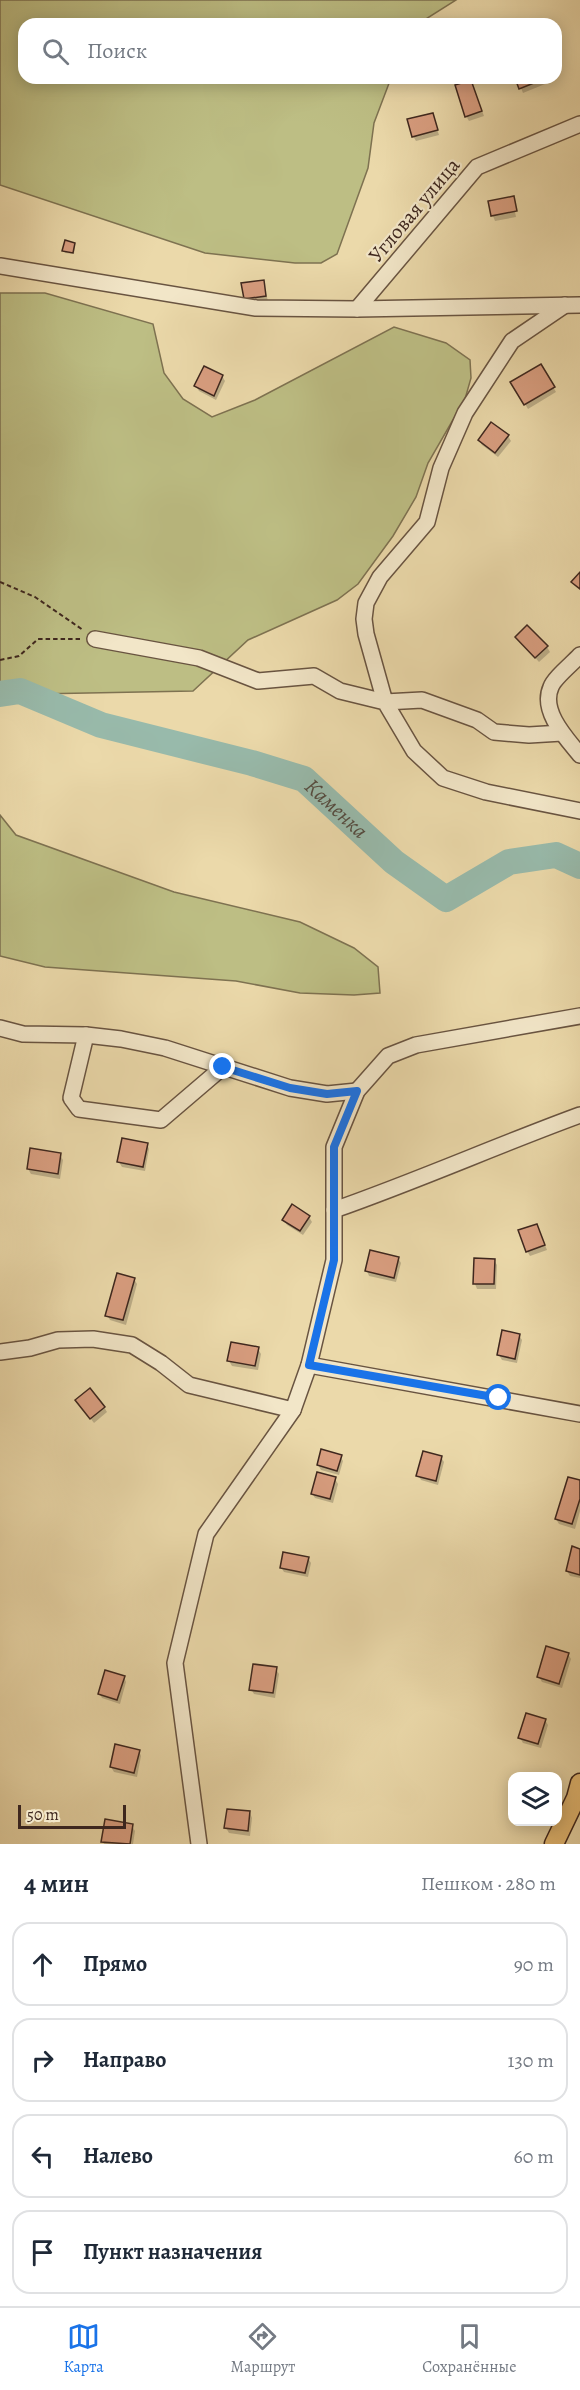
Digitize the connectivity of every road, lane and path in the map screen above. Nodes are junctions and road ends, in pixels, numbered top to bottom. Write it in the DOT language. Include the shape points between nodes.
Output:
graph roads {
  1 [pos="580,124"];
  2 [pos="0,266"];
  3 [pos="572,305"];
  4 [pos="357,309"];
  5 [pos="0,582"];
  6 [pos="95,639"];
  7 [pos="580,656"];
  8 [pos="0,660"];
  9 [pos="385,702"];
  10 [pos="562,733"];
  11 [pos="580,756"];
  12 [pos="580,811"];
  13 [pos="580,1016"];
  14 [pos="0,1029"];
  15 [pos="86,1035"];
  16 [pos="223,1067"];
  17 [pos="357,1091"];
  18 [pos="580,1114"];
  19 [pos="334,1210"];
  20 [pos="0,1352"];
  21 [pos="309,1365"];
  22 [pos="293,1410"];
  23 [pos="580,1414"];
  24 [pos="580,1783"];
  25 [pos="199,1844"];
  26 [pos="554,1844"];
  1 -- 4 [label="street, Угловая улица" via="477,167"];
  2 -- 4 [label="street" via="256,309"];
  3 -- 4 [label="street"];
  3 -- 9 [label="street" via="512,341 465,413 441,468 427,522 380,577 366,603 366,634"];
  5 -- 6 [label="path" via="35,597"];
  6 -- 8 [label="path" via="38,639 19,656"];
  6 -- 9 [label="street" via="199,658 258,681 314,676 340,691"];
  7 -- 10 [label="street" via="551,686 552,715"];
  9 -- 10 [label="street" via="422,700 477,720 494,732"];
  9 -- 12 [label="street" via="414,751 443,778 486,792"];
  10 -- 11 [label="street"];
  13 -- 17 [label="street" via="416,1045 388,1056"];
  14 -- 15 [label="street" via="23,1034"];
  15 -- 16 [label="street" via="165,1048"];
  15 -- 16 [label="street" via="71,1098 79,1109 161,1120"];
  16 -- 17 [label="street" via="290,1088 327,1094"];
  17 -- 19 [label="street" via="334,1147"];
  18 -- 19 [label="street"];
  19 -- 21 [label="street" via="334,1260"];
  20 -- 22 [label="street" via="58,1340 132,1346 189,1385"];
  21 -- 22 [label="street"];
  21 -- 23 [label="street"];
  22 -- 25 [label="street" via="207,1534 176,1663"];
  24 -- 26 [label="main road"];
}
